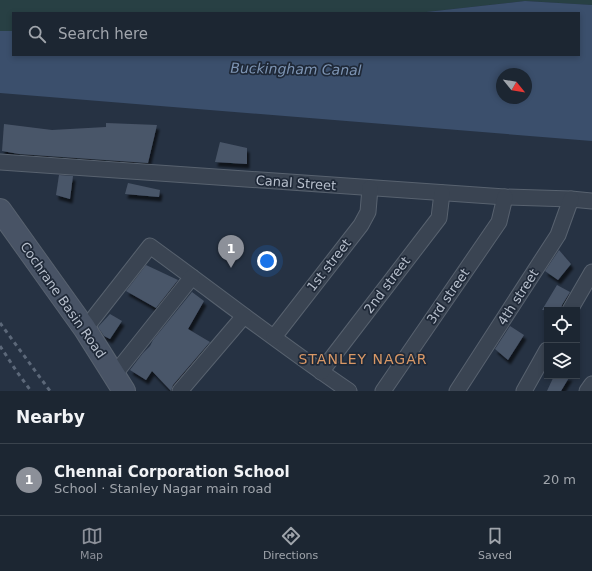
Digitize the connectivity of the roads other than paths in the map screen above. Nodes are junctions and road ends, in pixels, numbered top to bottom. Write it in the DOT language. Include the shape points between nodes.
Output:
graph roads {
  1 [pos="0,162"];
  2 [pos="370,188"];
  3 [pos="442,193"];
  4 [pos="505,197"];
  5 [pos="571,199"];
  6 [pos="592,201"];
  7 [pos="0,210"];
  8 [pos="592,272"];
  9 [pos="192,277"];
  10 [pos="572,307"];
  11 [pos="244,316"];
  12 [pos="85,329"];
  13 [pos="274,337"];
  14 [pos="544,355"];
  15 [pos="321,372"];
  16 [pos="119,383"];
  17 [pos="592,384"];
  18 [pos="180,391"];
  19 [pos="349,391"];
  20 [pos="383,391"];
  21 [pos="457,391"];
  22 [pos="524,391"];
  23 [pos="587,391"];
  1 -- 2 [label="street, Canal Street"];
  2 -- 3 [label="street, Canal Street"];
  2 -- 13 [label="street, 1st street" via="368,212 361,225"];
  3 -- 4 [label="street, Canal Street"];
  3 -- 15 [label="street, 2nd street" via="439,218"];
  4 -- 5 [label="street, Canal Street"];
  4 -- 20 [label="street, 3rd street" via="499,222"];
  5 -- 6 [label="street, Canal Street"];
  5 -- 21 [label="street, 4th street" via="558,234"];
  7 -- 12 [label="main road, Cochrane Basin Road"];
  8 -- 10 [label="street"];
  9 -- 11 [label="street"];
  9 -- 12 [label="street" via="150,246"];
  9 -- 16 [label="street"];
  11 -- 13 [label="street"];
  11 -- 18 [label="street"];
  12 -- 16 [label="main road, Cochrane Basin Road"];
  13 -- 15 [label="street"];
  14 -- 22 [label="street"];
  15 -- 19 [label="street"];
  17 -- 23 [label="street"];
}
